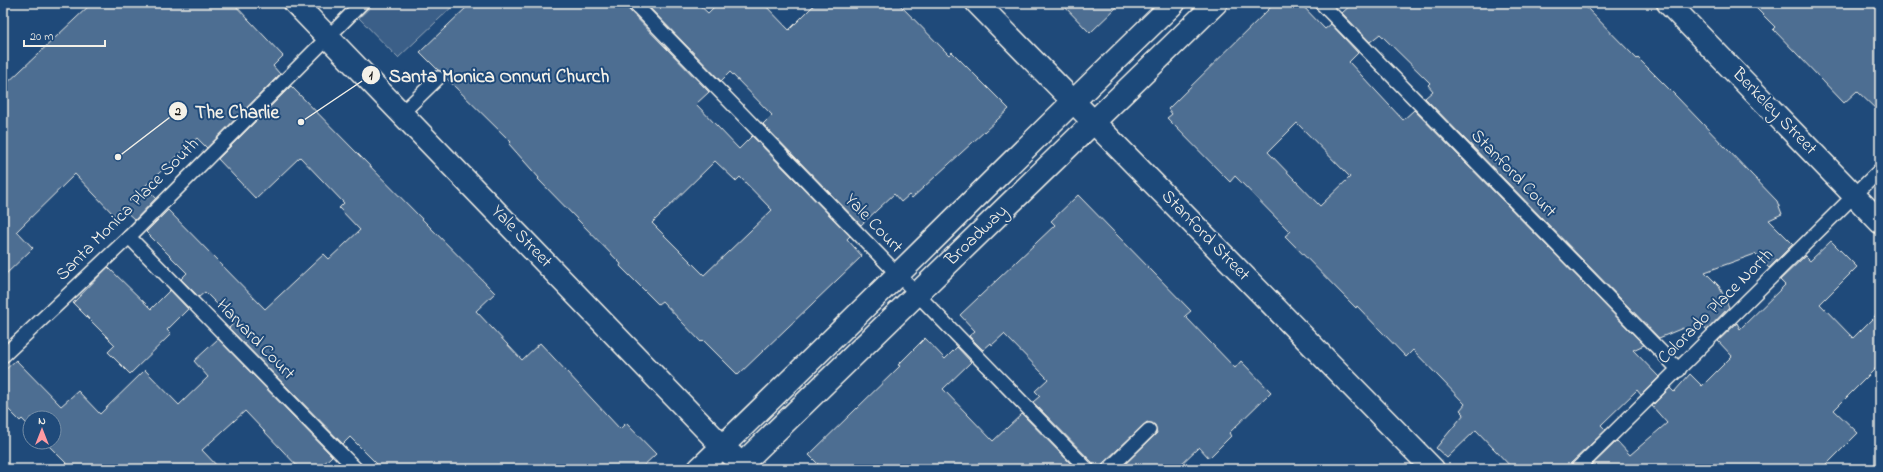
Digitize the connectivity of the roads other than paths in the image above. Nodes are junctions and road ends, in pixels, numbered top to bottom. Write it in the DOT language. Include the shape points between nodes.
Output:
graph roads {
  1 [pos="296,3"];
  2 [pos="362,3"];
  3 [pos="634,3"];
  4 [pos="977,3"];
  5 [pos="1174,3"];
  6 [pos="1216,3"];
  7 [pos="1321,3"];
  8 [pos="1668,3"];
  9 [pos="328,36"];
  10 [pos="438,78"];
  11 [pos="1073,101"];
  12 [pos="402,113"];
  13 [pos="1093,122"];
  14 [pos="1880,170"];
  15 [pos="1854,195"];
  16 [pos="1880,222"];
  17 [pos="129,237"];
  18 [pos="898,276"];
  19 [pos="917,295"];
  20 [pos="3,356"];
  21 [pos="1679,370"];
  22 [pos="1149,430"];
  23 [pos="722,446"];
  24 [pos="742,467"];
  25 [pos="356,469"];
  26 [pos="699,469"];
  27 [pos="1087,469"];
  28 [pos="1109,469"];
  29 [pos="1432,469"];
  30 [pos="1577,469"];
  1 -- 9 [label="street, Yale Street"];
  2 -- 9 [label="lane, Santa Monica Place South"];
  3 -- 18 [label="lane, Yale Court"];
  4 -- 11 [label="street, Stanford Street"];
  5 -- 11 [label="street, Broadway"];
  6 -- 13 [label="street, Broadway"];
  7 -- 21 [label="lane, Stanford Court"];
  8 -- 15 [label="street, Berkeley Street"];
  9 -- 12 [label="street, Yale Street"];
  9 -- 17 [label="lane, Santa Monica Place South"];
  10 -- 12 [label="lane"];
  11 -- 13 [label="street, Stanford Street"];
  11 -- 18 [label="street, Broadway"];
  12 -- 23 [label="street, Yale Street"];
  13 -- 19 [label="street, Broadway"];
  13 -- 29 [label="street, Stanford Street"];
  14 -- 15 [label="lane, Colorado Place North"];
  15 -- 16 [label="street, Berkeley Street"];
  15 -- 21 [label="lane, Colorado Place North"];
  17 -- 20 [label="lane, Santa Monica Place South"];
  17 -- 25 [label="lane, Harvard Court"];
  18 -- 19 [label="lane, Yale Court"];
  18 -- 23 [label="street, Broadway"];
  19 -- 24 [label="street, Broadway"];
  19 -- 27 [label="lane, Yale Court"];
  21 -- 30 [label="lane, Colorado Place North"];
  22 -- 28 [label="lane"];
  23 -- 24 [label="street, Yale Street"];
  23 -- 26 [label="street, Broadway"];
}
